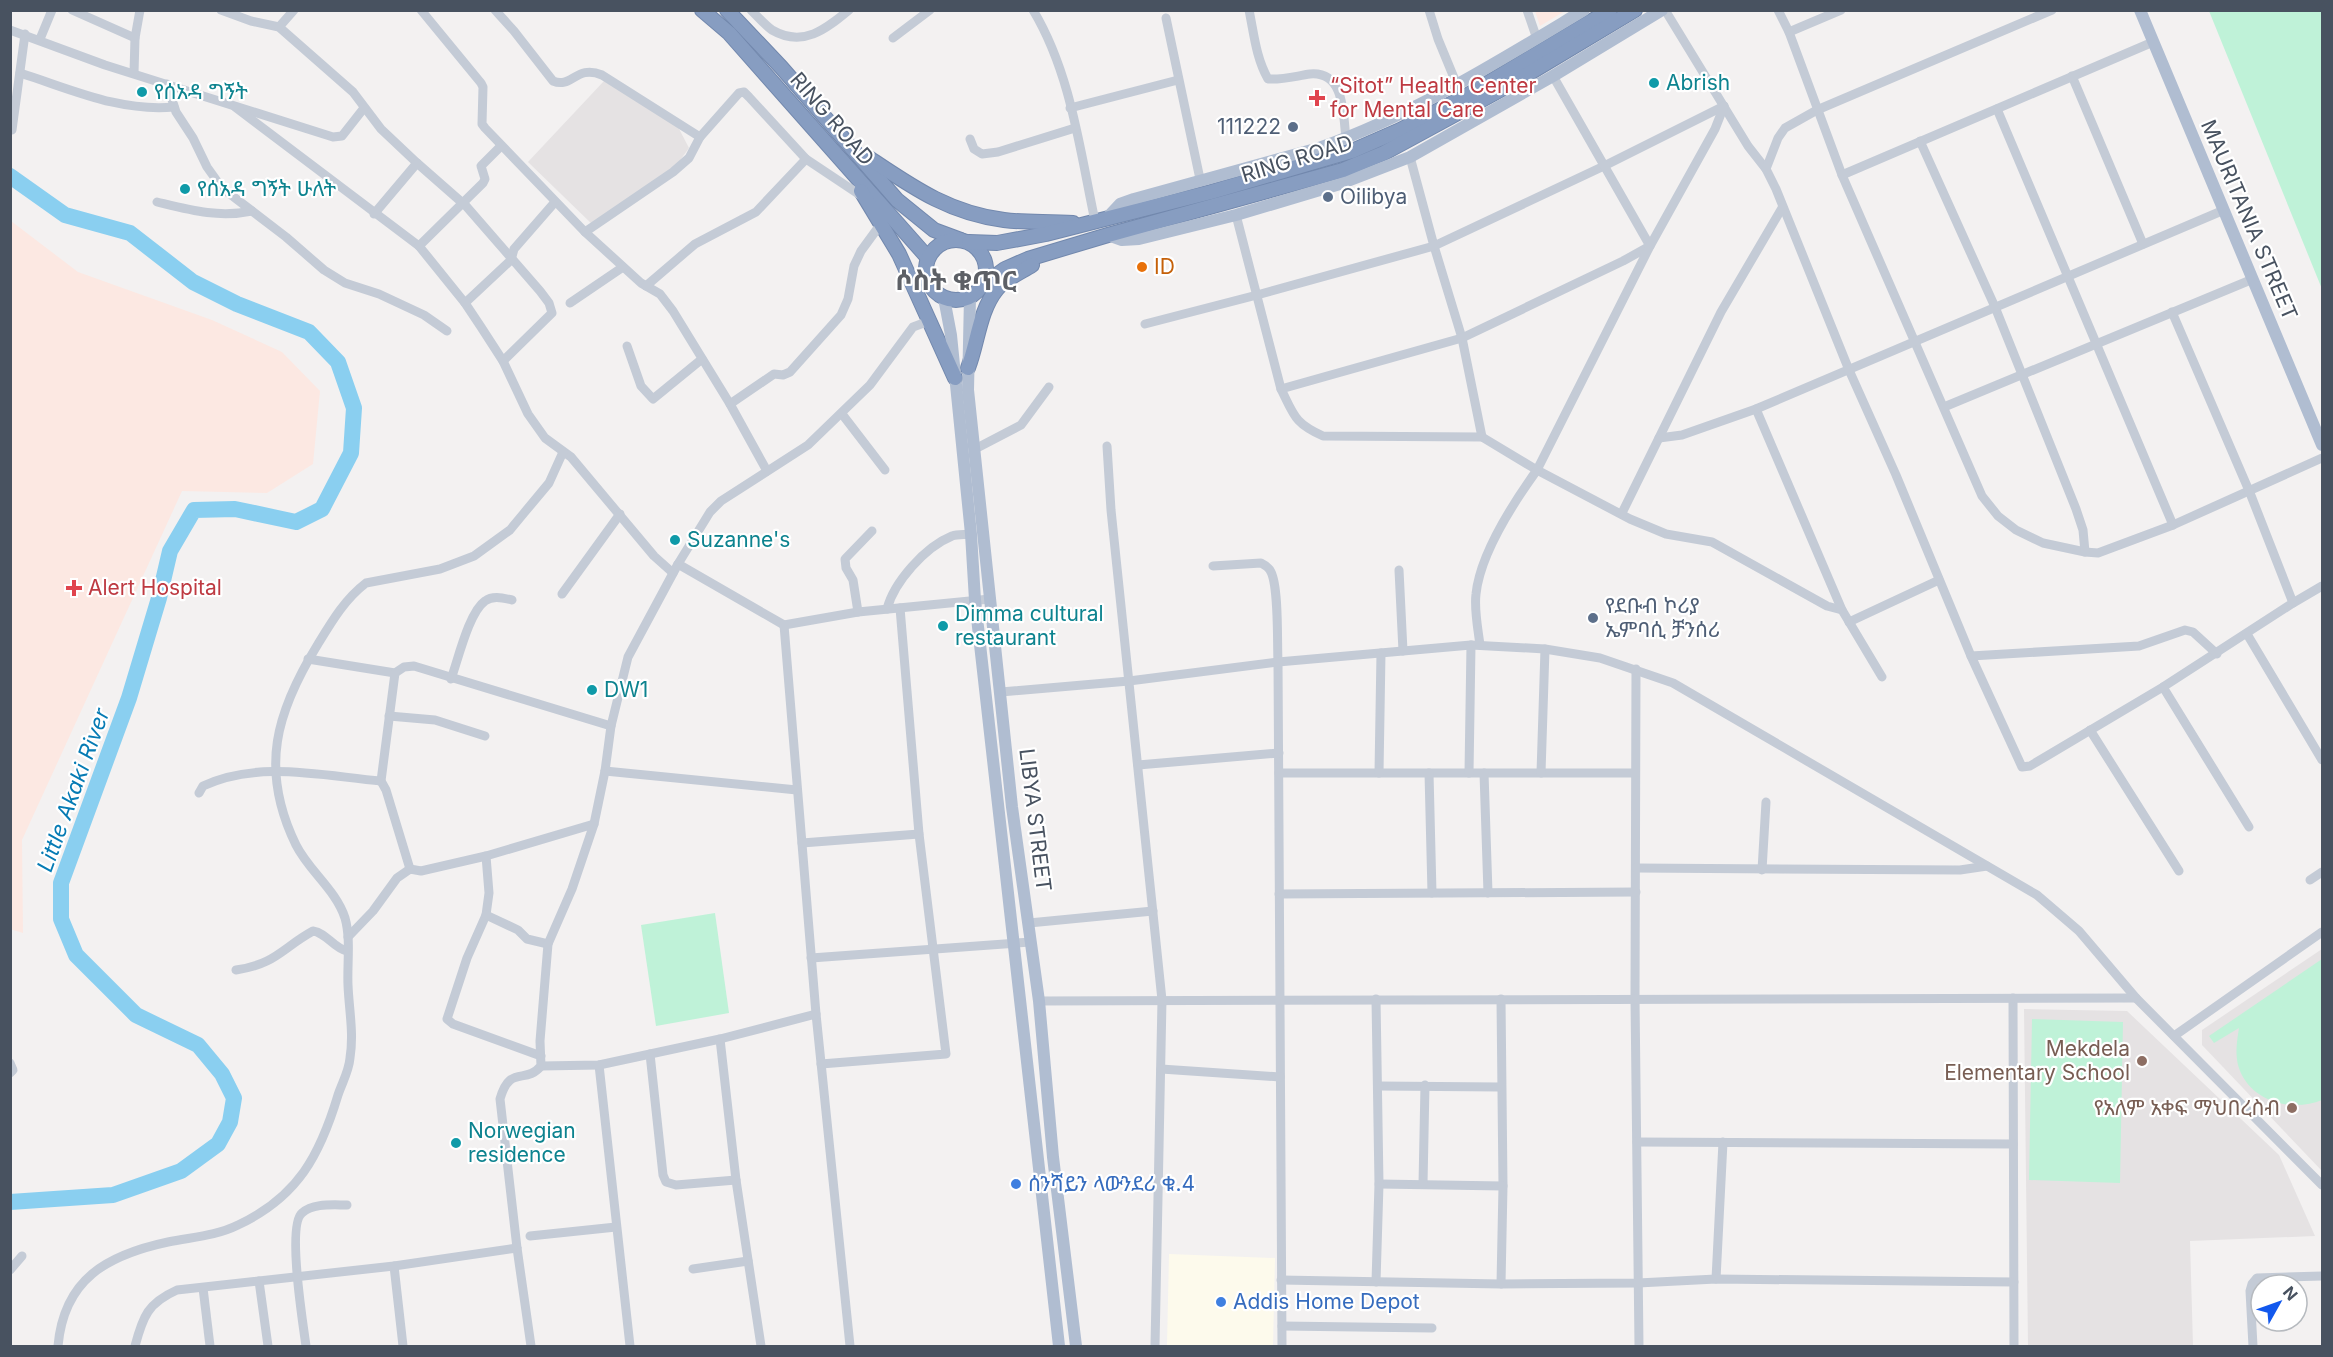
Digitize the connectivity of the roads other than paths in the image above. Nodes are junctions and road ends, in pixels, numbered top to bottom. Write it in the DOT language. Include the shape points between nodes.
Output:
graph roads {
  1 [pos="52,10"];
  2 [pos="72,10"];
  3 [pos="140,10"];
  4 [pos="221,10"];
  5 [pos="294,10"];
  6 [pos="421,10"];
  7 [pos="495,10"];
  8 [pos="702,10"];
  9 [pos="727,10"];
  10 [pos="751,10"];
  11 [pos="849,10"];
  12 [pos="930,10"];
  13 [pos="1033,10"];
  14 [pos="1249,10"];
  15 [pos="1429,10"];
  16 [pos="1527,10"];
  17 [pos="1584,10"];
  18 [pos="1611,10"];
  19 [pos="1635,10"];
  20 [pos="1663,10"];
  21 [pos="1778,10"];
  22 [pos="1841,10"];
  23 [pos="2140,10"];
  24 [pos="2047,11"];
  25 [pos="1166,18"];
  26 [pos="279,27"];
  27 [pos="10,30"];
  28 [pos="1789,32"];
  29 [pos="25,34"];
  30 [pos="135,38"];
  31 [pos="893,38"];
  32 [pos="39,39"];
  33 [pos="1537,39"];
  34 [pos="2153,42"];
  35 [pos="20,73"];
  36 [pos="134,73"];
  37 [pos="1553,76"];
  38 [pos="2072,76"];
  39 [pos="1178,80"];
  40 [pos="167,84"];
  41 [pos="1457,85"];
  42 [pos="1724,106"];
  43 [pos="174,107"];
  44 [pos="235,107"];
  45 [pos="364,108"];
  46 [pos="1070,108"];
  47 [pos="1997,109"];
  48 [pos="1817,110"];
  49 [pos="1075,128"];
  50 [pos="12,130"];
  51 [pos="700,137"];
  52 [pos="970,139"];
  53 [pos="1346,139"];
  54 [pos="1920,141"];
  55 [pos="849,145"];
  56 [pos="501,146"];
  57 [pos="1410,157"];
  58 [pos="806,159"];
  59 [pos="417,163"];
  60 [pos="1604,166"];
  61 [pos="1766,169"];
  62 [pos="849,171"];
  63 [pos="1842,175"];
  64 [pos="1200,179"];
  65 [pos="865,198"];
  66 [pos="157,202"];
  67 [pos="555,202"];
  68 [pos="461,203"];
  69 [pos="1782,208"];
  70 [pos="2224,210"];
  71 [pos="252,211"];
  72 [pos="374,214"];
  73 [pos="1236,215"];
  74 [pos="1096,221"];
  75 [pos="880,225"];
  76 [pos="585,232"];
  77 [pos="1108,235"];
  78 [pos="965,241"];
  79 [pos="2143,244"];
  80 [pos="418,246"];
  81 [pos="1434,246"];
  82 [pos="1650,246"];
  83 [pos="1059,250"];
  84 [pos="928,258"];
  85 [pos="511,260"];
  86 [pos="623,267"];
  87 [pos="2067,276"];
  88 [pos="2253,279"];
  89 [pos="983,285"];
  90 [pos="646,286"];
  91 [pos="1257,296"];
  92 [pos="970,297"];
  93 [pos="944,298"];
  94 [pos="465,303"];
  95 [pos="570,303"];
  96 [pos="1995,307"];
  97 [pos="2172,312"];
  98 [pos="929,321"];
  99 [pos="1145,324"];
  100 [pos="447,331"];
  101 [pos="1462,338"];
  102 [pos="1913,342"];
  103 [pos="2096,344"];
  104 [pos="627,346"];
  105 [pos="702,359"];
  106 [pos="503,361"];
  107 [pos="968,368"];
  108 [pos="1849,370"];
  109 [pos="2021,375"];
  110 [pos="955,378"];
  111 [pos="1049,387"];
  112 [pos="1281,389"];
  113 [pos="730,404"];
  114 [pos="1944,407"];
  115 [pos="1756,410"];
  116 [pos="842,414"];
  117 [pos="1482,437"];
  118 [pos="1659,438"];
  119 [pos="2322,445"];
  120 [pos="1107,446"];
  121 [pos="975,449"];
  122 [pos="563,452"];
  123 [pos="2322,458"];
  124 [pos="885,470"];
  125 [pos="1537,470"];
  126 [pos="767,471"];
  127 [pos="2250,493"];
  128 [pos="1622,513"];
  129 [pos="620,514"];
  130 [pos="2173,525"];
  131 [pos="872,531"];
  132 [pos="971,534"];
  133 [pos="2085,552"];
  134 [pos="678,564"];
  135 [pos="1213,566"];
  136 [pos="1399,570"];
  137 [pos="673,573"];
  138 [pos="1939,580"];
  139 [pos="2322,586"];
  140 [pos="562,594"];
  141 [pos="990,599"];
  142 [pos="512,600"];
  143 [pos="975,600"];
  144 [pos="2293,603"];
  145 [pos="900,608"];
  146 [pos="886,609"];
  147 [pos="1842,610"];
  148 [pos="858,612"];
  149 [pos="1849,622"];
  150 [pos="784,625"];
  151 [pos="2247,634"];
  152 [pos="1476,645"];
  153 [pos="1545,649"];
  154 [pos="1403,651"];
  155 [pos="1381,653"];
  156 [pos="2217,654"];
  157 [pos="1971,656"];
  158 [pos="308,659"];
  159 [pos="1278,662"];
  160 [pos="1636,669"];
  161 [pos="395,673"];
  162 [pos="1882,677"];
  163 [pos="451,679"];
  164 [pos="1129,681"];
  165 [pos="2163,687"];
  166 [pos="1001,692"];
  167 [pos="389,716"];
  168 [pos="611,726"];
  169 [pos="2090,730"];
  170 [pos="485,736"];
  171 [pos="1279,753"];
  172 [pos="2322,760"];
  173 [pos="1138,765"];
  174 [pos="275,771"];
  175 [pos="605,771"];
  176 [pos="1279,773"];
  177 [pos="1379,773"];
  178 [pos="1429,773"];
  179 [pos="1468,773"];
  180 [pos="1484,773"];
  181 [pos="1541,773"];
  182 [pos="1635,773"];
  183 [pos="381,781"];
  184 [pos="797,790"];
  185 [pos="200,793"];
  186 [pos="1766,802"];
  187 [pos="594,824"];
  188 [pos="2249,827"];
  189 [pos="919,834"];
  190 [pos="802,843"];
  191 [pos="486,856"];
  192 [pos="1988,866"];
  193 [pos="1636,867"];
  194 [pos="410,869"];
  195 [pos="1762,870"];
  196 [pos="2179,871"];
  197 [pos="2322,872"];
  198 [pos="2310,880"];
  199 [pos="1636,892"];
  200 [pos="1432,893"];
  201 [pos="1488,893"];
  202 [pos="1279,894"];
  203 [pos="1153,911"];
  204 [pos="486,915"];
  205 [pos="1029,923"];
  206 [pos="2322,932"];
  207 [pos="348,937"];
  208 [pos="1031,942"];
  209 [pos="1014,943"];
  210 [pos="548,944"];
  211 [pos="933,948"];
  212 [pos="347,951"];
  213 [pos="811,958"];
  214 [pos="236,970"];
  215 [pos="1635,998"];
  216 [pos="2013,998"];
  217 [pos="2136,998"];
  218 [pos="1376,999"];
  219 [pos="1501,999"];
  220 [pos="1162,1000"];
  221 [pos="1280,1000"];
  222 [pos="1039,1001"];
  223 [pos="816,1014"];
  224 [pos="2174,1036"];
  225 [pos="720,1039"];
  226 [pos="651,1054"];
  227 [pos="541,1061"];
  228 [pos="10,1063"];
  229 [pos="821,1064"];
  230 [pos="599,1065"];
  231 [pos="1161,1069"];
  232 [pos="10,1073"];
  233 [pos="1280,1077"];
  234 [pos="1425,1085"];
  235 [pos="1378,1086"];
  236 [pos="1500,1087"];
  237 [pos="1637,1142"];
  238 [pos="1723,1142"];
  239 [pos="2013,1144"];
  240 [pos="736,1180"];
  241 [pos="1379,1184"];
  242 [pos="1423,1184"];
  243 [pos="2322,1185"];
  244 [pos="1503,1186"];
  245 [pos="347,1205"];
  246 [pos="616,1227"];
  247 [pos="530,1236"];
  248 [pos="517,1248"];
  249 [pos="22,1256"];
  250 [pos="748,1261"];
  251 [pos="394,1266"];
  252 [pos="693,1269"];
  253 [pos="10,1270"];
  254 [pos="297,1276"];
  255 [pos="2322,1276"];
  256 [pos="1716,1279"];
  257 [pos="1281,1280"];
  258 [pos="259,1281"];
  259 [pos="1376,1282"];
  260 [pos="2014,1282"];
  261 [pos="1501,1284"];
  262 [pos="1638,1284"];
  263 [pos="203,1288"];
  264 [pos="1282,1326"];
  265 [pos="1432,1328"];
  266 [pos="1057,1343"];
  267 [pos="1076,1346"];
  268 [pos="58,1347"];
  269 [pos="135,1347"];
  270 [pos="210,1347"];
  271 [pos="268,1347"];
  272 [pos="306,1347"];
  273 [pos="403,1347"];
  274 [pos="531,1347"];
  275 [pos="630,1347"];
  276 [pos="761,1347"];
  277 [pos="849,1347"];
  278 [pos="1155,1347"];
  279 [pos="1282,1347"];
  280 [pos="1639,1347"];
  281 [pos="2014,1347"];
  282 [pos="2253,1347"];
  1 -- 32 [label="street"];
  2 -- 30 [label="street"];
  3 -- 30 [label="street"];
  4 -- 26 [label="street"];
  5 -- 26 [label="street"];
  6 -- 56 [label="street" via="481,83 482,124"];
  7 -- 51 [label="street" via="553,81 568,82 591,71 602,75"];
  8 -- 62 [label="highway, RING ROAD" via="729,33"];
  9 -- 55 [label="highway, RING ROAD"];
  10 -- 11 [label="street" via="771,29 799,36 815,35"];
  12 -- 31 [label="street"];
  13 -- 46 [label="street" via="1057,63"];
  14 -- 53 [label="street" via="1257,50 1269,79 1311,74 1332,79 1339,89"];
  15 -- 41 [label="street"];
  16 -- 33 [label="street"];
  17 -- 33 [label="main road"];
  18 -- 74 [label="highway, RING ROAD" via="1466,96 1352,152"];
  19 -- 77 [label="highway, RING ROAD" via="1513,83 1384,153 1343,170"];
  20 -- 37 [label="main road"];
  20 -- 42 [label="street"];
  21 -- 28 [label="street"];
  22 -- 28 [label="street"];
  23 -- 34 [label="main road, MAURITANIA STREET"];
  24 -- 48 [label="street"];
  25 -- 39 [label="street"];
  26 -- 45 [label="street" via="353,92"];
  27 -- 29 [label="street"];
  28 -- 48 [label="street"];
  29 -- 32 [label="street"];
  29 -- 35 [label="street"];
  30 -- 36 [label="street"];
  32 -- 36 [label="street"];
  33 -- 41 [label="main road"];
  34 -- 38 [label="street"];
  34 -- 70 [label="main road, MAURITANIA STREET"];
  35 -- 43 [label="street" via="110,103"];
  35 -- 50 [label="street"];
  36 -- 40 [label="street"];
  37 -- 57 [label="main road"];
  37 -- 60 [label="street"];
  38 -- 47 [label="street"];
  38 -- 79 [label="street"];
  39 -- 46 [label="street"];
  39 -- 64 [label="street"];
  40 -- 43 [label="street"];
  40 -- 44 [label="street"];
  41 -- 53 [label="main road"];
  42 -- 60 [label="street"];
  42 -- 61 [label="street"];
  42 -- 82 [label="street"];
  43 -- 71 [label="street" via="216,181"];
  44 -- 45 [label="street" via="333,137 342,136"];
  44 -- 72 [label="street"];
  45 -- 59 [label="street"];
  46 -- 49 [label="street"];
  47 -- 54 [label="street"];
  47 -- 87 [label="street"];
  48 -- 61 [label="street" via="1785,128"];
  48 -- 63 [label="street"];
  49 -- 52 [label="street" via="982,154 974,149"];
  49 -- 74 [label="street"];
  51 -- 58 [label="street" via="734,97 744,92"];
  51 -- 76 [label="street" via="689,158 673,172"];
  53 -- 64 [label="main road"];
  54 -- 63 [label="street"];
  54 -- 96 [label="street"];
  55 -- 74 [label="highway" via="922,194 982,217"];
  55 -- 78 [label="highway, RING ROAD" via="918,218 934,230"];
  56 -- 67 [label="street"];
  56 -- 68 [label="street" via="481,166 483,183"];
  57 -- 73 [label="main road" via="1330,187"];
  57 -- 81 [label="street"];
  58 -- 65 [label="street"];
  58 -- 90 [label="street" via="756,212 695,244"];
  59 -- 68 [label="street"];
  59 -- 72 [label="street"];
  60 -- 81 [label="street"];
  60 -- 82 [label="street"];
  61 -- 69 [label="street"];
  62 -- 65 [label="highway"];
  62 -- 84 [label="highway, RING ROAD"];
  63 -- 102 [label="street"];
  64 -- 74 [label="main road" via="1120,204"];
  65 -- 75 [label="highway"];
  66 -- 71 [label="street" via="196,213"];
  67 -- 76 [label="street"];
  67 -- 85 [label="street" via="514,249"];
  68 -- 80 [label="street"];
  68 -- 85 [label="street"];
  69 -- 108 [label="street"];
  69 -- 118 [label="street" via="1721,312"];
  70 -- 79 [label="street"];
  70 -- 88 [label="main road, MAURITANIA STREET"];
  71 -- 100 [label="street" via="345,283 424,315"];
  72 -- 80 [label="street"];
  73 -- 77 [label="main road" via="1139,239 1122,240"];
  73 -- 91 [label="street"];
  74 -- 78 [label="highway, RING ROAD" via="997,243"];
  75 -- 98 [label="highway" via="899,254"];
  75 -- 113 [label="street" via="854,266 841,315 790,372 774,374"];
  76 -- 86 [label="street"];
  77 -- 83 [label="highway, RING ROAD"];
  78 -- 84 [label="highway" via="945,241"];
  78 -- 89 [label="highway" via="982,253 986,278"];
  79 -- 87 [label="street"];
  80 -- 94 [label="street"];
  81 -- 91 [label="street"];
  81 -- 101 [label="street"];
  82 -- 101 [label="street"];
  82 -- 125 [label="street"];
  83 -- 89 [label="highway, RING ROAD" via="1005,269"];
  83 -- 107 [label="highway" via="997,288 981,320"];
  84 -- 93 [label="highway" via="926,276 936,293"];
  85 -- 94 [label="street"];
  85 -- 106 [label="street" via="540,291 552,313"];
  86 -- 90 [label="street"];
  86 -- 95 [label="street"];
  87 -- 96 [label="street"];
  87 -- 103 [label="street"];
  88 -- 97 [label="street"];
  88 -- 119 [label="main road, MAURITANIA STREET"];
  89 -- 92 [label="highway"];
  90 -- 105 [label="street" via="660,294"];
  91 -- 99 [label="street"];
  91 -- 112 [label="street"];
  92 -- 93 [label="highway"];
  92 -- 107 [label="main road, LIBYA STREET"];
  93 -- 110 [label="main road, LIBYA STREET"];
  94 -- 106 [label="street"];
  96 -- 102 [label="street"];
  96 -- 109 [label="street"];
  97 -- 103 [label="street"];
  97 -- 127 [label="street"];
  98 -- 110 [label="highway"];
  98 -- 116 [label="street" via="913,327 870,385"];
  101 -- 112 [label="street"];
  101 -- 117 [label="street"];
  102 -- 108 [label="street"];
  102 -- 114 [label="street"];
  103 -- 109 [label="street"];
  103 -- 130 [label="street"];
  104 -- 105 [label="street" via="642,386 653,399"];
  105 -- 113 [label="street"];
  106 -- 122 [label="street" via="528,414 545,438"];
  107 -- 121 [label="main road, LIBYA STREET"];
  108 -- 115 [label="street"];
  108 -- 138 [label="street"];
  109 -- 114 [label="street"];
  109 -- 133 [label="street" via="2076,509"];
  110 -- 132 [label="main road, LIBYA STREET"];
  111 -- 121 [label="street" via="1021,425"];
  112 -- 117 [label="street" via="1294,416 1305,428 1323,436"];
  113 -- 126 [label="street"];
  114 -- 133 [label="street" via="1982,496 1998,516 2043,543"];
  115 -- 118 [label="street" via="1682,435"];
  115 -- 147 [label="street"];
  116 -- 124 [label="street"];
  116 -- 126 [label="street" via="808,445"];
  117 -- 125 [label="street"];
  118 -- 128 [label="street"];
  120 -- 164 [label="street"];
  121 -- 141 [label="main road, LIBYA STREET"];
  122 -- 129 [label="street"];
  122 -- 158 [label="street" via="549,483 510,530 474,556 440,568 366,583 345,602"];
  123 -- 127 [label="street"];
  125 -- 128 [label="street"];
  125 -- 152 [label="street" via="1480,569 1475,596"];
  126 -- 134 [label="street" via="710,512"];
  127 -- 130 [label="street"];
  127 -- 144 [label="street"];
  128 -- 147 [label="street" via="1666,534 1712,542 1827,606"];
  129 -- 137 [label="street"];
  129 -- 140 [label="street"];
  130 -- 133 [label="street" via="2115,548"];
  131 -- 148 [label="street" via="845,559"];
  132 -- 143 [label="main road, LIBYA STREET"];
  132 -- 146 [label="street" via="954,535 930,549 891,595"];
  134 -- 137 [label="street"];
  134 -- 150 [label="street"];
  135 -- 159 [label="street" via="1261,563 1272,574"];
  136 -- 154 [label="street"];
  137 -- 168 [label="street" via="628,657"];
  138 -- 149 [label="street"];
  138 -- 157 [label="street"];
  139 -- 144 [label="street"];
  141 -- 143 [label="street"];
  141 -- 166 [label="main road, LIBYA STREET"];
  142 -- 163 [label="street" via="499,596 486,599 476,609"];
  143 -- 145 [label="street"];
  143 -- 209 [label="main road, LIBYA STREET"];
  144 -- 151 [label="street"];
  145 -- 146 [label="street"];
  145 -- 189 [label="street"];
  146 -- 148 [label="street"];
  147 -- 149 [label="street"];
  148 -- 150 [label="street"];
  149 -- 162 [label="street"];
  150 -- 184 [label="street"];
  151 -- 156 [label="street"];
  151 -- 172 [label="street"];
  152 -- 153 [label="street"];
  152 -- 154 [label="street"];
  152 -- 179 [label="street"];
  153 -- 160 [label="street" via="1600,658"];
  153 -- 181 [label="street"];
  154 -- 155 [label="street"];
  155 -- 159 [label="street"];
  155 -- 177 [label="street"];
  156 -- 157 [label="street" via="2193,632 2185,630 2139,646"];
  156 -- 165 [label="street"];
  157 -- 169 [label="street" via="2022,766 2030,766"];
  158 -- 161 [label="street"];
  158 -- 174 [label="street" via="280,725"];
  159 -- 164 [label="street"];
  159 -- 171 [label="street"];
  160 -- 182 [label="street"];
  160 -- 192 [label="street" via="1673,683"];
  161 -- 163 [label="street" via="414,666"];
  161 -- 167 [label="street"];
  163 -- 168 [label="street"];
  164 -- 166 [label="street"];
  164 -- 173 [label="street"];
  165 -- 169 [label="street"];
  165 -- 188 [label="street"];
  166 -- 205 [label="main road, LIBYA STREET"];
  167 -- 170 [label="street" via="435,720"];
  167 -- 183 [label="street"];
  168 -- 175 [label="street"];
  169 -- 196 [label="street"];
  171 -- 173 [label="street"];
  171 -- 176 [label="street"];
  173 -- 203 [label="street"];
  174 -- 183 [label="street"];
  174 -- 185 [label="street" via="215,780 203,786"];
  174 -- 207 [label="street" via="283,811 297,846 345,916"];
  175 -- 184 [label="street"];
  175 -- 187 [label="street"];
  176 -- 177 [label="street"];
  176 -- 202 [label="street"];
  177 -- 178 [label="street"];
  178 -- 179 [label="street"];
  178 -- 200 [label="street"];
  179 -- 180 [label="street"];
  180 -- 181 [label="street"];
  180 -- 201 [label="street"];
  181 -- 182 [label="street"];
  182 -- 193 [label="street"];
  183 -- 194 [label="street"];
  184 -- 190 [label="street"];
  186 -- 195 [label="street"];
  187 -- 191 [label="street"];
  187 -- 210 [label="street"];
  189 -- 190 [label="street"];
  189 -- 211 [label="street"];
  190 -- 213 [label="street"];
  191 -- 194 [label="street" via="421,871"];
  191 -- 204 [label="street"];
  192 -- 195 [label="street" via="1960,870"];
  192 -- 217 [label="street" via="2037,896 2079,931"];
  193 -- 195 [label="street"];
  193 -- 199 [label="street"];
  194 -- 207 [label="street" via="397,878"];
  197 -- 198 [label="street"];
  199 -- 201 [label="street"];
  199 -- 215 [label="street"];
  200 -- 201 [label="street"];
  200 -- 202 [label="street"];
  202 -- 221 [label="street"];
  203 -- 205 [label="street"];
  203 -- 220 [label="street"];
  204 -- 210 [label="street" via="518,930 527,939"];
  204 -- 227 [label="street" via="447,1018"];
  205 -- 208 [label="main road, LIBYA STREET"];
  206 -- 224 [label="street"];
  207 -- 212 [label="street"];
  208 -- 209 [label="street"];
  208 -- 222 [label="main road, LIBYA STREET"];
  209 -- 211 [label="street"];
  209 -- 266 [label="main road, LIBYA STREET"];
  210 -- 227 [label="street"];
  211 -- 213 [label="street"];
  211 -- 229 [label="street" via="946,1054"];
  212 -- 214 [label="street" via="321,932 313,931 266,963"];
  212 -- 268 [label="street" via="350,1060 317,1153 300,1179 240,1224 205,1236 140,1249 96,1270 77,1290 64,1313"];
  213 -- 223 [label="street"];
  215 -- 216 [label="street"];
  215 -- 219 [label="street"];
  215 -- 237 [label="street"];
  216 -- 217 [label="street"];
  216 -- 239 [label="street"];
  217 -- 224 [label="street"];
  218 -- 219 [label="street"];
  218 -- 221 [label="street"];
  218 -- 235 [label="street"];
  219 -- 236 [label="street"];
  220 -- 221 [label="street"];
  220 -- 222 [label="street"];
  220 -- 231 [label="street"];
  221 -- 233 [label="street"];
  222 -- 267 [label="main road, LIBYA STREET"];
  223 -- 225 [label="street"];
  223 -- 229 [label="street"];
  224 -- 243 [label="street"];
  225 -- 226 [label="street"];
  225 -- 240 [label="street"];
  226 -- 230 [label="street"];
  226 -- 240 [label="street" via="666,1182 676,1185"];
  227 -- 230 [label="street"];
  227 -- 248 [label="street" via="537,1071 509,1080 501,1099"];
  228 -- 232 [label="street"];
  229 -- 277 [label="street"];
  230 -- 246 [label="street"];
  231 -- 233 [label="street"];
  231 -- 278 [label="street"];
  233 -- 257 [label="street"];
  234 -- 235 [label="street"];
  234 -- 236 [label="street"];
  234 -- 242 [label="street"];
  235 -- 241 [label="street"];
  236 -- 244 [label="street"];
  237 -- 238 [label="street"];
  237 -- 262 [label="street"];
  238 -- 239 [label="street"];
  238 -- 256 [label="street"];
  239 -- 260 [label="street"];
  240 -- 250 [label="street"];
  241 -- 242 [label="street"];
  241 -- 259 [label="street"];
  242 -- 244 [label="street"];
  244 -- 261 [label="street"];
  245 -- 254 [label="street" via="310,1206 299,1215"];
  246 -- 247 [label="street"];
  246 -- 275 [label="street"];
  248 -- 251 [label="street"];
  248 -- 274 [label="street"];
  249 -- 253 [label="street"];
  250 -- 252 [label="street"];
  250 -- 276 [label="street"];
  251 -- 254 [label="street"];
  251 -- 273 [label="street"];
  254 -- 258 [label="street"];
  254 -- 272 [label="street"];
  255 -- 282 [label="street" via="2257,1278 2250,1291"];
  256 -- 260 [label="street"];
  256 -- 262 [label="street"];
  257 -- 259 [label="street"];
  257 -- 264 [label="street"];
  258 -- 263 [label="street"];
  258 -- 271 [label="street"];
  259 -- 261 [label="street"];
  260 -- 281 [label="street"];
  261 -- 262 [label="street"];
  262 -- 280 [label="street"];
  263 -- 269 [label="street" via="177,1290 161,1297 148,1309"];
  263 -- 270 [label="street"];
  264 -- 265 [label="street"];
  264 -- 279 [label="street"];
}
